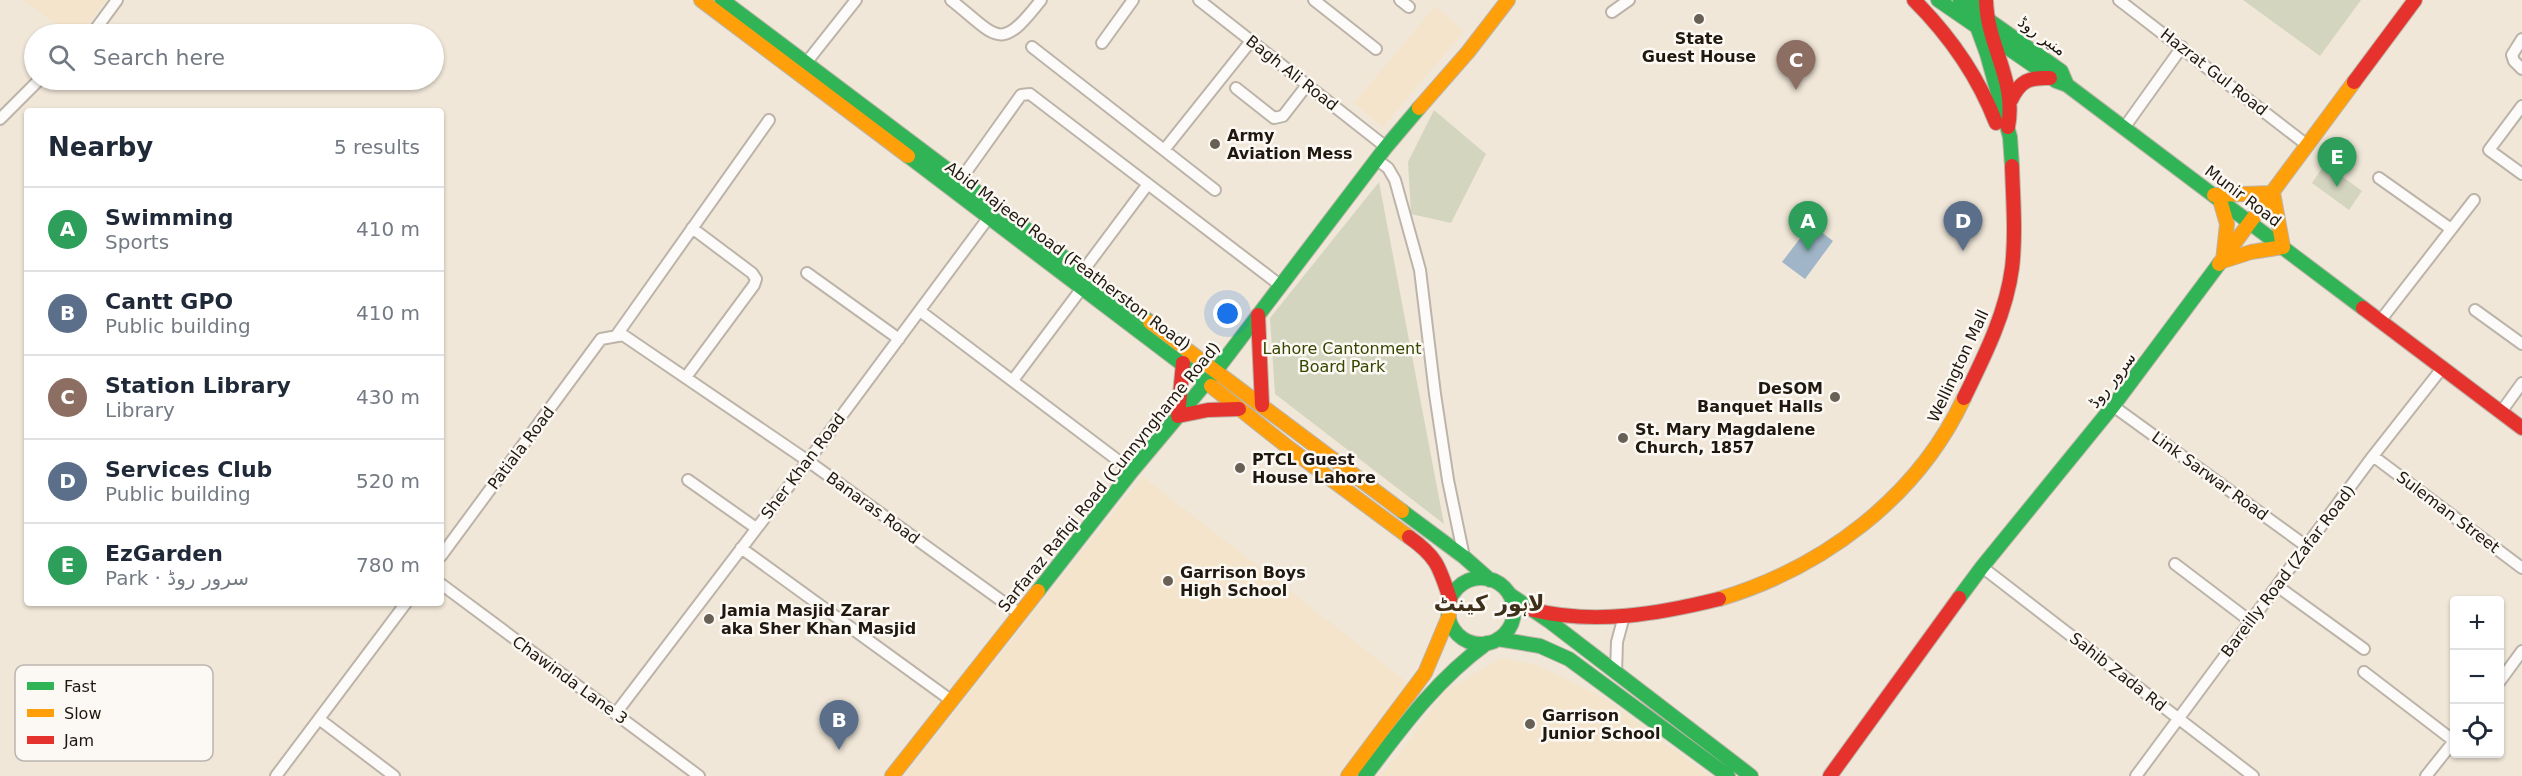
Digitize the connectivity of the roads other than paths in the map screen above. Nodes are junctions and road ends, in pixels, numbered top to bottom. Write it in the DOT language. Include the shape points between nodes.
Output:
graph roads {
  1 [pos="117,0"];
  2 [pos="701,0"];
  3 [pos="722,0"];
  4 [pos="856,0"];
  5 [pos="951,0"];
  6 [pos="1041,0"];
  7 [pos="1133,0"];
  8 [pos="1198,0"];
  9 [pos="1314,0"];
  10 [pos="1509,0"];
  11 [pos="1629,0"];
  12 [pos="1914,0"];
  13 [pos="1938,0"];
  14 [pos="1960,0"];
  15 [pos="1986,0"];
  16 [pos="2119,0"];
  17 [pos="2415,0"];
  18 [pos="1973,4"];
  19 [pos="1612,12"];
  20 [pos="1981,21"];
  21 [pos="99,24"];
  22 [pos="1991,35"];
  23 [pos="2522,39"];
  24 [pos="1251,41"];
  25 [pos="1102,43"];
  26 [pos="1032,47"];
  27 [pos="2182,47"];
  28 [pos="1376,49"];
  29 [pos="806,63"];
  30 [pos="2522,69"];
  31 [pos="2050,78"];
  32 [pos="1307,85"];
  33 [pos="2067,85"];
  34 [pos="1236,88"];
  35 [pos="29,90"];
  36 [pos="2011,100"];
  37 [pos="2522,106"];
  38 [pos="0,119"];
  39 [pos="769,120"];
  40 [pos="2008,127"];
  41 [pos="2124,128"];
  42 [pos="2307,146"];
  43 [pos="1386,147"];
  44 [pos="1164,150"];
  45 [pos="1376,159"];
  46 [pos="2012,162"];
  47 [pos="2522,174"];
  48 [pos="2379,178"];
  49 [pos="961,179"];
  50 [pos="1148,184"];
  51 [pos="1215,190"];
  52 [pos="2273,193"];
  53 [pos="2217,197"];
  54 [pos="2474,200"];
  55 [pos="989,216"];
  56 [pos="2251,224"];
  57 [pos="1013,227"];
  58 [pos="692,228"];
  59 [pos="2451,229"];
  60 [pos="2283,247"];
  61 [pos="2223,261"];
  62 [pos="1083,272"];
  63 [pos="807,273"];
  64 [pos="1280,285"];
  65 [pos="1082,288"];
  66 [pos="2475,310"];
  67 [pos="920,311"];
  68 [pos="1258,315"];
  69 [pos="2380,321"];
  70 [pos="616,336"];
  71 [pos="899,339"];
  72 [pos="2522,344"];
  73 [pos="1183,363"];
  74 [pos="2443,367"];
  75 [pos="686,377"];
  76 [pos="1210,377"];
  77 [pos="1012,380"];
  78 [pos="2522,383"];
  79 [pos="1262,405"];
  80 [pos="2113,406"];
  81 [pos="1239,409"];
  82 [pos="2501,412"];
  83 [pos="1178,416"];
  84 [pos="2522,428"];
  85 [pos="2373,456"];
  86 [pos="808,461"];
  87 [pos="1132,471"];
  88 [pos="688,480"];
  89 [pos="756,528"];
  90 [pos="2306,546"];
  91 [pos="741,548"];
  92 [pos="444,552"];
  93 [pos="1464,557"];
  94 [pos="2175,564"];
  95 [pos="1982,567"];
  96 [pos="2522,568"];
  97 [pos="1490,580"];
  98 [pos="444,586"];
  99 [pos="2277,586"];
  100 [pos="1509,594"];
  101 [pos="1450,599"];
  102 [pos="404,606"];
  103 [pos="1533,610"];
  104 [pos="1020,614"];
  105 [pos="1449,616"];
  106 [pos="1624,616"];
  107 [pos="2250,621"];
  108 [pos="1493,641"];
  109 [pos="2364,649"];
  110 [pos="2522,651"];
  111 [pos="2364,672"];
  112 [pos="1616,673"];
  113 [pos="2504,674"];
  114 [pos="952,701"];
  115 [pos="616,713"];
  116 [pos="2179,718"];
  117 [pos="319,719"];
  118 [pos="2450,738"];
  119 [pos="2450,746"];
  120 [pos="276,776"];
  121 [pos="394,776"];
  122 [pos="699,776"];
  123 [pos="892,776"];
  124 [pos="1348,776"];
  125 [pos="1365,776"];
  126 [pos="1728,776"];
  127 [pos="1751,776"];
  128 [pos="1830,776"];
  129 [pos="2136,776"];
  130 [pos="2253,776"];
  131 [pos="2426,776"];
  1 -- 21 [label="street"];
  2 -- 55 [label="street, Abid Majeed Road (Featherston Road)"];
  3 -- 29 [label="street, Abid Majeed Road (Featherston Road)"];
  4 -- 29 [label="street"];
  5 -- 6 [label="street" via="993,33 1003,36 1021,25"];
  7 -- 25 [label="street"];
  8 -- 24 [label="street, Bagh Ali Road"];
  9 -- 28 [label="street"];
  10 -- 43 [label="street, Sarfaraz Rafiqi Road (Cunnynghame Road)"];
  11 -- 19 [label="street"];
  12 -- 46 [label="street" via="1947,37 1972,74 1988,101"];
  13 -- 20 [label="street, Munir Road"];
  14 -- 18 [label="street"];
  15 -- 20 [label="street"];
  16 -- 27 [label="street, Hazrat Gul Road"];
  17 -- 42 [label="street, سرور روڈ"];
  18 -- 20 [label="street"];
  20 -- 22 [label="street, Munir Road"];
  20 -- 33 [label="street, منیر روڈ" via="2061,71"];
  20 -- 40 [label="street, Wellington Mall" via="1986,53"];
  22 -- 31 [label="street, Munir Road"];
  22 -- 36 [label="street, Wellington Mall"];
  23 -- 30 [label="street" via="2512,55"];
  24 -- 32 [label="street, Bagh Ali Road"];
  24 -- 44 [label="street"];
  26 -- 44 [label="street"];
  27 -- 41 [label="street"];
  27 -- 42 [label="street, Hazrat Gul Road"];
  29 -- 49 [label="street, Abid Majeed Road (Featherston Road)"];
  31 -- 33 [label="street, Munir Road"];
  31 -- 36 [label="street" via="2030,77 2021,81"];
  32 -- 34 [label="street" via="1279,118"];
  32 -- 43 [label="street, Bagh Ali Road"];
  33 -- 41 [label="street, Munir Road"];
  35 -- 38 [label="street"];
  36 -- 40 [label="street, Wellington Mall"];
  37 -- 47 [label="street" via="2489,150"];
  39 -- 58 [label="street"];
  40 -- 46 [label="street, Wellington Mall"];
  41 -- 53 [label="street, Munir Road"];
  42 -- 52 [label="street, سرور روڈ"];
  43 -- 45 [label="street, Sarfaraz Rafiqi Road (Cunnynghame Road)"];
  44 -- 51 [label="street"];
  45 -- 64 [label="street, Sarfaraz Rafiqi Road (Cunnynghame Road)"];
  45 -- 93 [label="street" via="1395,180 1420,270 1438,416"];
  46 -- 106 [label="street, Wellington Mall" via="2012,271 2000,321 1958,413 1906,485 1840,542 1768,582 1697,606"];
  48 -- 59 [label="street"];
  49 -- 50 [label="street" via="1022,95 1030,94"];
  49 -- 57 [label="street, Abid Majeed Road (Featherston Road)"];
  50 -- 62 [label="street"];
  50 -- 64 [label="street"];
  52 -- 53 [label="street"];
  52 -- 56 [label="street, سرور روڈ"];
  52 -- 60 [label="street"];
  53 -- 56 [label="street, Munir Road"];
  53 -- 61 [label="street" via="2227,224"];
  54 -- 59 [label="street"];
  55 -- 57 [label="street, Abid Majeed Road (Featherston Road)"];
  55 -- 67 [label="street, Sher Khan Road"];
  56 -- 60 [label="street, Munir Road"];
  56 -- 61 [label="street, سرور روڈ"];
  57 -- 62 [label="street, Abid Majeed Road (Featherston Road)"];
  57 -- 65 [label="street, Abid Majeed Road (Featherston Road)"];
  58 -- 70 [label="street"];
  58 -- 75 [label="street" via="756,279"];
  59 -- 69 [label="street"];
  60 -- 61 [label="street"];
  60 -- 69 [label="street, Munir Road"];
  61 -- 80 [label="street, سرور روڈ"];
  62 -- 76 [label="street, Abid Majeed Road (Featherston Road)"];
  63 -- 71 [label="street"];
  64 -- 68 [label="street, Sarfaraz Rafiqi Road (Cunnynghame Road)"];
  65 -- 73 [label="street, Abid Majeed Road (Featherston Road)"];
  65 -- 77 [label="street"];
  66 -- 72 [label="street"];
  67 -- 71 [label="street, Sher Khan Road"];
  67 -- 77 [label="street"];
  68 -- 76 [label="street, Sarfaraz Rafiqi Road (Cunnynghame Road)"];
  68 -- 79 [label="street"];
  69 -- 74 [label="street, Munir Road"];
  70 -- 75 [label="street, Banaras Road" via="623,335"];
  70 -- 92 [label="street, Patiala Road" via="601,339"];
  71 -- 86 [label="street, Sher Khan Road"];
  73 -- 76 [label="street, Abid Majeed Road (Featherston Road)"];
  73 -- 83 [label="street"];
  74 -- 82 [label="street, Munir Road"];
  74 -- 85 [label="street, Bareilly Road (Zafar Road)"];
  75 -- 86 [label="street, Banaras Road"];
  76 -- 79 [label="street, Abid Majeed Road (Featherston Road)"];
  76 -- 81 [label="street, Abid Majeed Road (Featherston Road)"];
  76 -- 83 [label="street, Sarfaraz Rafiqi Road (Cunnynghame Road)"];
  77 -- 87 [label="street"];
  78 -- 82 [label="street"];
  79 -- 93 [label="street, Abid Majeed Road (Featherston Road)"];
  80 -- 90 [label="street, Link Sarwar Road"];
  80 -- 95 [label="street, سرور روڈ"];
  81 -- 83 [label="street"];
  81 -- 101 [label="street, Abid Majeed Road (Featherston Road)" via="1430,552"];
  82 -- 84 [label="street, Munir Road"];
  83 -- 87 [label="street, Sarfaraz Rafiqi Road (Cunnynghame Road)"];
  85 -- 90 [label="street, Bareilly Road (Zafar Road)"];
  85 -- 96 [label="street, Suleman Street"];
  86 -- 89 [label="street, Sher Khan Road"];
  86 -- 104 [label="street, Banaras Road"];
  87 -- 104 [label="street, Sarfaraz Rafiqi Road (Cunnynghame Road)"];
  88 -- 89 [label="street"];
  89 -- 91 [label="street, Sher Khan Road"];
  90 -- 99 [label="street, Bareilly Road (Zafar Road)"];
  91 -- 114 [label="street"];
  91 -- 115 [label="street, Sher Khan Road"];
  93 -- 97 [label="street, Abid Majeed Road (Featherston Road)"];
  94 -- 107 [label="street"];
  95 -- 116 [label="street, Sahib Zada Rd"];
  95 -- 128 [label="street, سرور روڈ"];
  97 -- 100 [label="street"];
  97 -- 101 [label="street" via="1466,582"];
  98 -- 115 [label="street, Chawinda Lane 3"];
  99 -- 107 [label="street, Bareilly Road (Zafar Road)"];
  99 -- 109 [label="street"];
  100 -- 103 [label="street"];
  100 -- 108 [label="street" via="1514,606 1513,619 1508,631"];
  101 -- 105 [label="street"];
  102 -- 117 [label="street"];
  103 -- 106 [label="street, Wellington Mall" via="1566,618"];
  103 -- 112 [label="street"];
  104 -- 114 [label="street, Sarfaraz Rafiqi Road (Cunnynghame Road)"];
  105 -- 108 [label="street" via="1458,635 1477,644"];
  105 -- 124 [label="street" via="1425,673"];
  106 -- 112 [label="street" via="1617,642"];
  107 -- 116 [label="street, Bareilly Road (Zafar Road)"];
  108 -- 125 [label="street" via="1449,671"];
  108 -- 126 [label="street" via="1540,646 1569,659"];
  110 -- 113 [label="street"];
  111 -- 118 [label="street"];
  112 -- 127 [label="street"];
  114 -- 123 [label="street, Sarfaraz Rafiqi Road (Cunnynghame Road)"];
  115 -- 122 [label="street, Chawinda Lane 3"];
  116 -- 129 [label="street, Bareilly Road (Zafar Road)"];
  116 -- 130 [label="street, Sahib Zada Rd"];
  117 -- 120 [label="street"];
  117 -- 121 [label="street"];
  119 -- 131 [label="street"];
}
